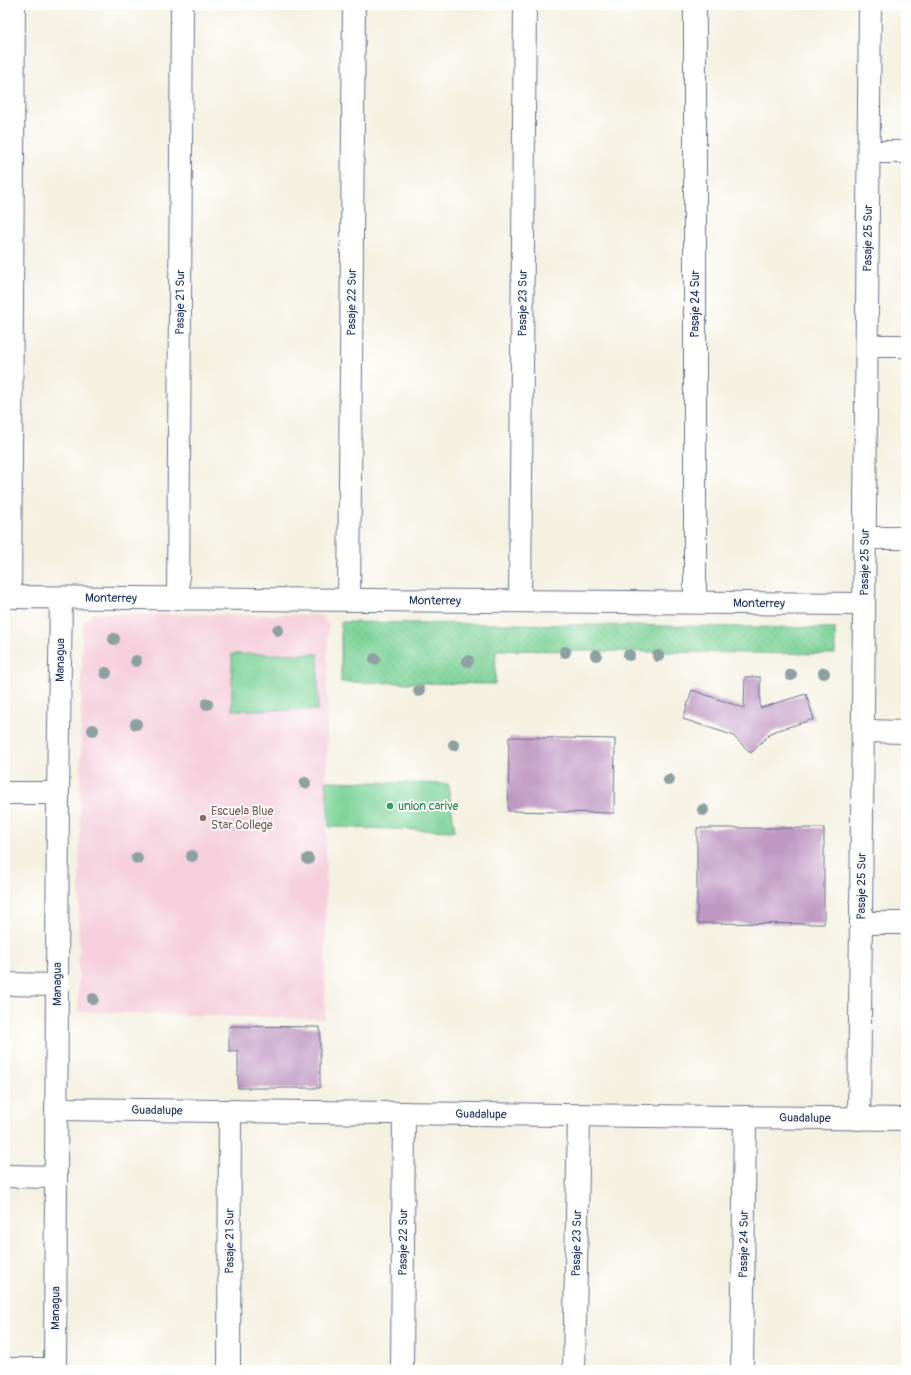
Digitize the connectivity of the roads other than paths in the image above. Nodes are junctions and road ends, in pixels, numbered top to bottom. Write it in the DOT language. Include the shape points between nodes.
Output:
graph roads {
  1 [pos="14,5"];
  2 [pos="182,5"];
  3 [pos="354,5"];
  4 [pos="525,5"];
  5 [pos="696,5"];
  6 [pos="870,5"];
  7 [pos="869,152"];
  8 [pos="906,152"];
  9 [pos="866,346"];
  10 [pos="906,346"];
  11 [pos="865,538"];
  12 [pos="906,538"];
  13 [pos="8,597"];
  14 [pos="61,598"];
  15 [pos="178,598"];
  16 [pos="349,600"];
  17 [pos="520,601"];
  18 [pos="695,602"];
  19 [pos="864,604"];
  20 [pos="863,732"];
  21 [pos="906,732"];
  22 [pos="5,793"];
  23 [pos="58,793"];
  24 [pos="861,923"];
  25 [pos="906,923"];
  26 [pos="5,984"];
  27 [pos="57,985"];
  28 [pos="56,1109"];
  29 [pos="230,1111"];
  30 [pos="404,1113"];
  31 [pos="579,1115"];
  32 [pos="745,1117"];
  33 [pos="859,1119"];
  34 [pos="906,1119"];
  35 [pos="5,1176"];
  36 [pos="56,1177"];
  37 [pos="5,1369"];
  38 [pos="55,1370"];
  39 [pos="228,1370"];
  40 [pos="402,1370"];
  41 [pos="574,1370"];
  42 [pos="742,1370"];
  1 -- 13 [label="street"];
  2 -- 15 [label="street, Pasaje 21 Sur"];
  3 -- 16 [label="street, Pasaje 22 Sur"];
  4 -- 17 [label="street, Pasaje 23 Sur"];
  5 -- 18 [label="street, Pasaje 24 Sur"];
  6 -- 7 [label="street, Pasaje 25 Sur"];
  7 -- 8 [label="street"];
  7 -- 9 [label="street, Pasaje 25 Sur"];
  9 -- 10 [label="street"];
  9 -- 11 [label="street, Pasaje 25 Sur"];
  11 -- 12 [label="street"];
  11 -- 19 [label="street, Pasaje 25 Sur"];
  13 -- 14 [label="street, Monterrey"];
  14 -- 15 [label="street, Monterrey"];
  14 -- 23 [label="street, Managua"];
  15 -- 16 [label="street, Monterrey"];
  16 -- 17 [label="street, Monterrey"];
  17 -- 18 [label="street, Monterrey"];
  18 -- 19 [label="street, Monterrey"];
  19 -- 20 [label="street, Pasaje 25 Sur"];
  20 -- 21 [label="street"];
  20 -- 24 [label="street, Pasaje 25 Sur"];
  22 -- 23 [label="street"];
  23 -- 27 [label="street, Managua"];
  24 -- 25 [label="street"];
  24 -- 33 [label="street, Pasaje 25 Sur"];
  26 -- 27 [label="street"];
  27 -- 28 [label="street, Managua"];
  28 -- 29 [label="street, Guadalupe"];
  28 -- 36 [label="street, Managua"];
  29 -- 30 [label="street, Guadalupe"];
  29 -- 39 [label="street, Pasaje 21 Sur"];
  30 -- 31 [label="street, Guadalupe"];
  30 -- 40 [label="street, Pasaje 22 Sur"];
  31 -- 32 [label="street, Guadalupe"];
  31 -- 41 [label="street, Pasaje 23 Sur"];
  32 -- 33 [label="street, Guadalupe"];
  32 -- 42 [label="street, Pasaje 24 Sur"];
  33 -- 34 [label="street, Guadalupe"];
  35 -- 36 [label="street"];
  36 -- 38 [label="street, Managua"];
  37 -- 38 [label="street"];
}
